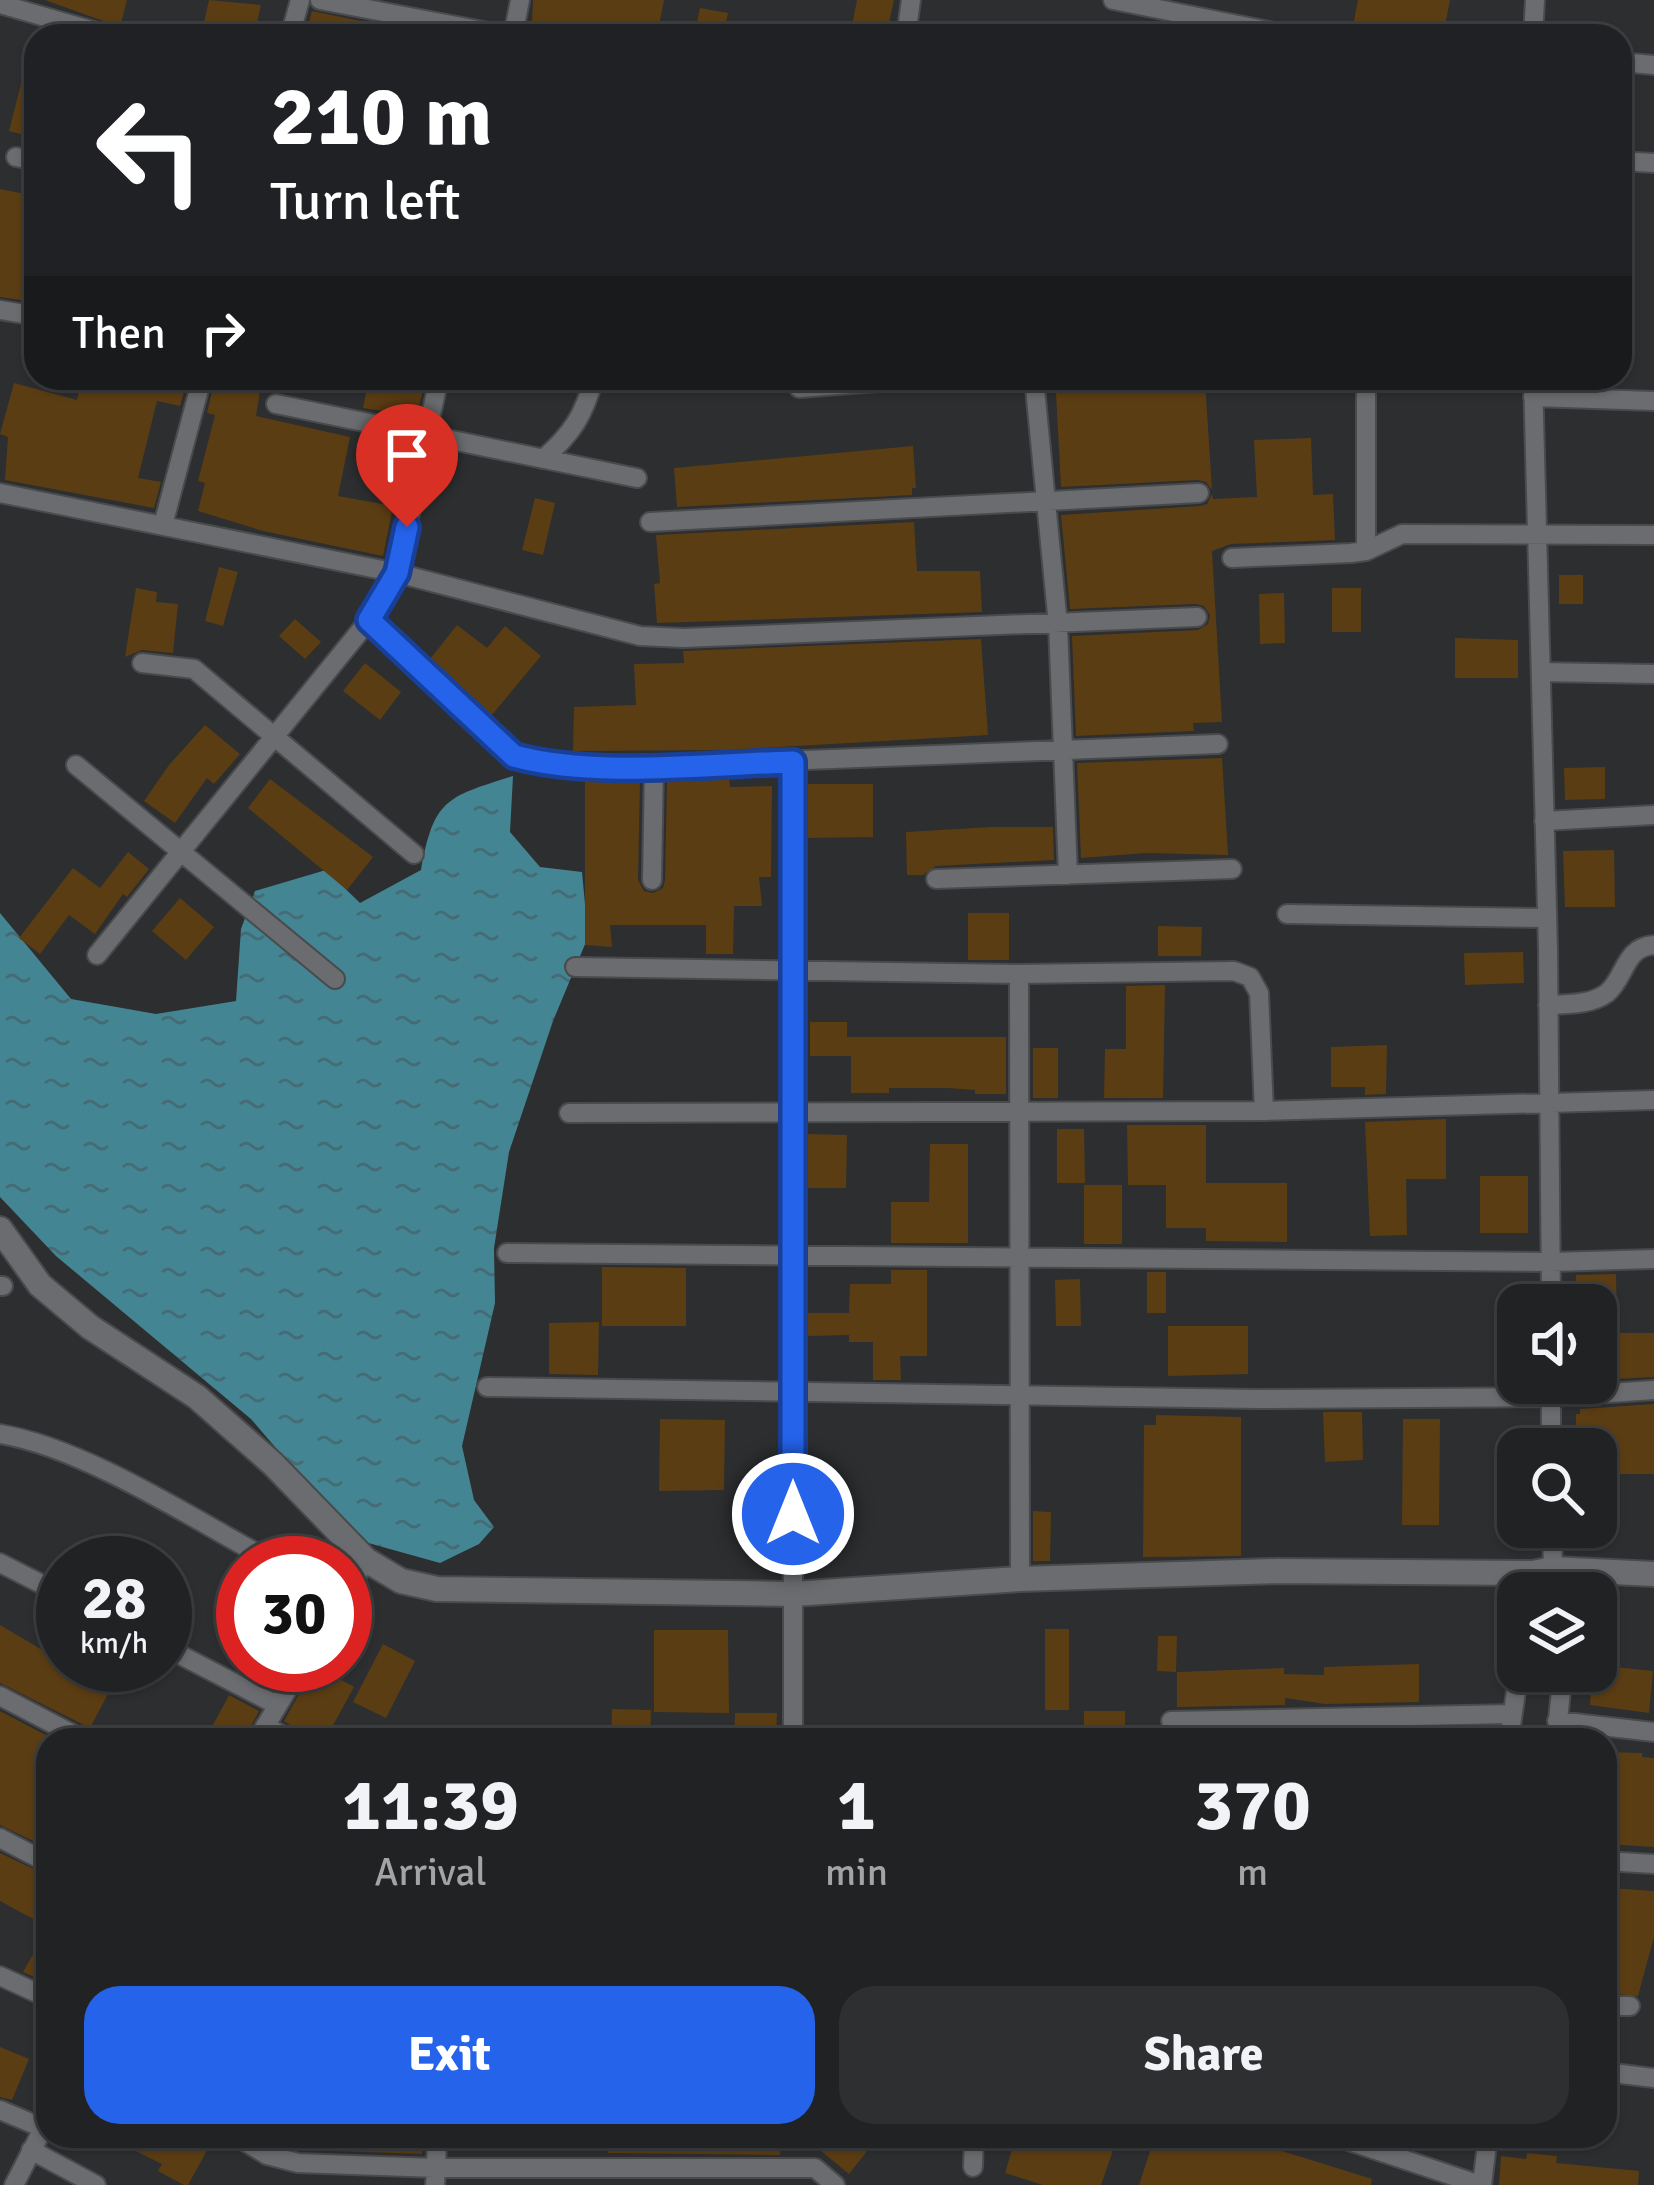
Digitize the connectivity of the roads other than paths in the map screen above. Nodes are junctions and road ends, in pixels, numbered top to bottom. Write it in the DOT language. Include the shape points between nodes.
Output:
graph roads {
  1 [pos="320,0"];
  2 [pos="1113,0"];
  3 [pos="0,4"];
  4 [pos="1214,19"];
  5 [pos="69,24"];
  6 [pos="447,24"];
  7 [pos="199,390"];
  8 [pos="436,390"];
  9 [pos="591,390"];
  10 [pos="1035,390"];
  11 [pos="1366,390"];
  12 [pos="1533,390"];
  13 [pos="1553,390"];
  14 [pos="1654,400"];
  15 [pos="276,404"];
  16 [pos="426,436"];
  17 [pos="543,459"];
  18 [pos="637,478"];
  19 [pos="0,493"];
  20 [pos="1199,494"];
  21 [pos="1046,503"];
  22 [pos="650,523"];
  23 [pos="163,525"];
  24 [pos="1654,535"];
  25 [pos="1536,537"];
  26 [pos="1366,551"];
  27 [pos="1232,559"];
  28 [pos="397,573"];
  29 [pos="1197,617"];
  30 [pos="369,620"];
  31 [pos="1058,625"];
  32 [pos="142,663"];
  33 [pos="1541,672"];
  34 [pos="1654,674"];
  35 [pos="272,734"];
  36 [pos="1218,744"];
  37 [pos="1061,752"];
  38 [pos="793,762"];
  39 [pos="76,765"];
  40 [pos="654,766"];
  41 [pos="1654,815"];
  42 [pos="1544,821"];
  43 [pos="181,850"];
  44 [pos="414,854"];
  45 [pos="1232,869"];
  46 [pos="1068,875"];
  47 [pos="936,879"];
  48 [pos="652,880"];
  49 [pos="1287,914"];
  50 [pos="1544,918"];
  51 [pos="1654,946"];
  52 [pos="98,955"];
  53 [pos="575,967"];
  54 [pos="793,968"];
  55 [pos="1019,974"];
  56 [pos="335,979"];
  57 [pos="1548,1005"];
  58 [pos="1654,1100"];
  59 [pos="1549,1105"];
  60 [pos="793,1111"];
  61 [pos="1264,1111"];
  62 [pos="569,1113"];
  63 [pos="1018,1113"];
  64 [pos="0,1228"];
  65 [pos="507,1253"];
  66 [pos="793,1254"];
  67 [pos="1018,1256"];
  68 [pos="1654,1259"];
  69 [pos="1551,1262"];
  70 [pos="1551,1284"];
  71 [pos="487,1387"];
  72 [pos="1617,1390"];
  73 [pos="1654,1390"];
  74 [pos="1497,1391"];
  75 [pos="793,1394"];
  76 [pos="1020,1398"];
  77 [pos="0,1434"];
  78 [pos="224,1536"];
  79 [pos="343,1536"];
  80 [pos="0,1563"];
  81 [pos="372,1564"];
  82 [pos="1654,1574"];
  83 [pos="1617,1576"];
  84 [pos="1497,1578"];
  85 [pos="1020,1579"];
  86 [pos="36,1581"];
  87 [pos="793,1594"];
  88 [pos="192,1661"];
  89 [pos="286,1692"];
  90 [pos="1516,1692"];
  91 [pos="1561,1692"];
  92 [pos="0,1696"];
  93 [pos="278,1705"];
  94 [pos="1512,1714"];
  95 [pos="1171,1721"];
  96 [pos="61,1728"];
  97 [pos="264,1728"];
  98 [pos="793,1728"];
  99 [pos="1510,1728"];
  100 [pos="1557,1728"];
  101 [pos="1617,1731"];
  102 [pos="1654,1732"];
  103 [pos="0,1838"];
  104 [pos="36,1857"];
  105 [pos="1617,1862"];
  106 [pos="1654,1864"];
  107 [pos="0,1976"];
  108 [pos="36,1992"];
  109 [pos="1617,2006"];
  110 [pos="1630,2006"];
  111 [pos="1617,2073"];
  112 [pos="1654,2078"];
  113 [pos="0,2110"];
  114 [pos="36,2121"];
  115 [pos="36,2141"];
  116 [pos="256,2148"];
  117 [pos="974,2148"];
  118 [pos="1370,2148"];
  119 [pos="1486,2148"];
  120 [pos="31,2150"];
  121 [pos="973,2167"];
  122 [pos="436,2177"];
  123 [pos="14,2185"];
  124 [pos="96,2185"];
  125 [pos="835,2185"];
  126 [pos="1481,2185"];
  1 -- 6 [label="street"];
  2 -- 4 [label="street"];
  3 -- 5 [label="street"];
  7 -- 23 [label="street"];
  8 -- 16 [label="street"];
  9 -- 17 [label="street" via="584,415"];
  10 -- 21 [label="street"];
  11 -- 26 [label="street"];
  12 -- 25 [label="street"];
  13 -- 14 [label="street"];
  15 -- 16 [label="street"];
  16 -- 17 [label="street"];
  16 -- 28 [label="street"];
  17 -- 18 [label="street"];
  19 -- 23 [label="street"];
  20 -- 21 [label="street"];
  21 -- 22 [label="street"];
  21 -- 31 [label="street"];
  23 -- 28 [label="street"];
  24 -- 25 [label="street"];
  25 -- 26 [label="street" via="1402,535"];
  25 -- 33 [label="street"];
  26 -- 27 [label="street"];
  28 -- 30 [label="street"];
  28 -- 31 [label="street" via="640,636"];
  29 -- 31 [label="street"];
  30 -- 35 [label="street"];
  30 -- 40 [label="street" via="514,756"];
  31 -- 37 [label="street"];
  32 -- 35 [label="street" via="194,669"];
  33 -- 34 [label="street"];
  33 -- 42 [label="street"];
  35 -- 43 [label="street"];
  35 -- 44 [label="street"];
  36 -- 37 [label="street"];
  37 -- 38 [label="street"];
  37 -- 46 [label="street"];
  38 -- 40 [label="street"];
  38 -- 54 [label="street"];
  39 -- 43 [label="street"];
  40 -- 48 [label="street"];
  41 -- 42 [label="street"];
  42 -- 50 [label="street"];
  43 -- 52 [label="street"];
  43 -- 56 [label="street"];
  45 -- 46 [label="street"];
  46 -- 47 [label="street"];
  49 -- 50 [label="street"];
  50 -- 57 [label="street"];
  51 -- 57 [label="street" via="1626,960 1607,993"];
  53 -- 54 [label="street"];
  54 -- 55 [label="street"];
  54 -- 60 [label="street"];
  55 -- 61 [label="street" via="1250,976 1259,993"];
  55 -- 63 [label="street"];
  57 -- 59 [label="street"];
  58 -- 59 [label="street"];
  59 -- 61 [label="street"];
  59 -- 69 [label="street"];
  60 -- 62 [label="street"];
  60 -- 63 [label="street"];
  60 -- 66 [label="street"];
  61 -- 63 [label="street"];
  63 -- 67 [label="street"];
  64 -- 79 [label="street" via="40,1285 197,1397"];
  65 -- 66 [label="street"];
  66 -- 67 [label="street"];
  66 -- 75 [label="street"];
  67 -- 69 [label="street"];
  67 -- 76 [label="street"];
  68 -- 69 [label="street"];
  69 -- 70 [label="street"];
  71 -- 75 [label="street"];
  72 -- 73 [label="street"];
  74 -- 76 [label="street"];
  75 -- 76 [label="street"];
  75 -- 87 [label="street"];
  76 -- 85 [label="street"];
  77 -- 78 [label="street" via="71,1454"];
  80 -- 86 [label="street"];
  81 -- 87 [label="street" via="437,1589"];
  82 -- 83 [label="street"];
  84 -- 85 [label="street" via="1276,1571"];
  85 -- 87 [label="street"];
  87 -- 98 [label="street"];
  88 -- 93 [label="street"];
  89 -- 93 [label="street"];
  90 -- 94 [label="street"];
  91 -- 100 [label="street"];
  92 -- 96 [label="street"];
  93 -- 97 [label="street"];
  94 -- 95 [label="street"];
  94 -- 99 [label="street"];
  101 -- 102 [label="street"];
  103 -- 104 [label="street"];
  105 -- 106 [label="street"];
  107 -- 108 [label="street"];
  109 -- 110 [label="street"];
  111 -- 112 [label="street"];
  113 -- 114 [label="street"];
  115 -- 120 [label="street"];
  116 -- 122 [label="street" via="298,2163"];
  117 -- 121 [label="street"];
  118 -- 126 [label="street"];
  119 -- 126 [label="street"];
  120 -- 123 [label="street"];
  120 -- 124 [label="street"];
  122 -- 125 [label="street" via="815,2168"];
}
